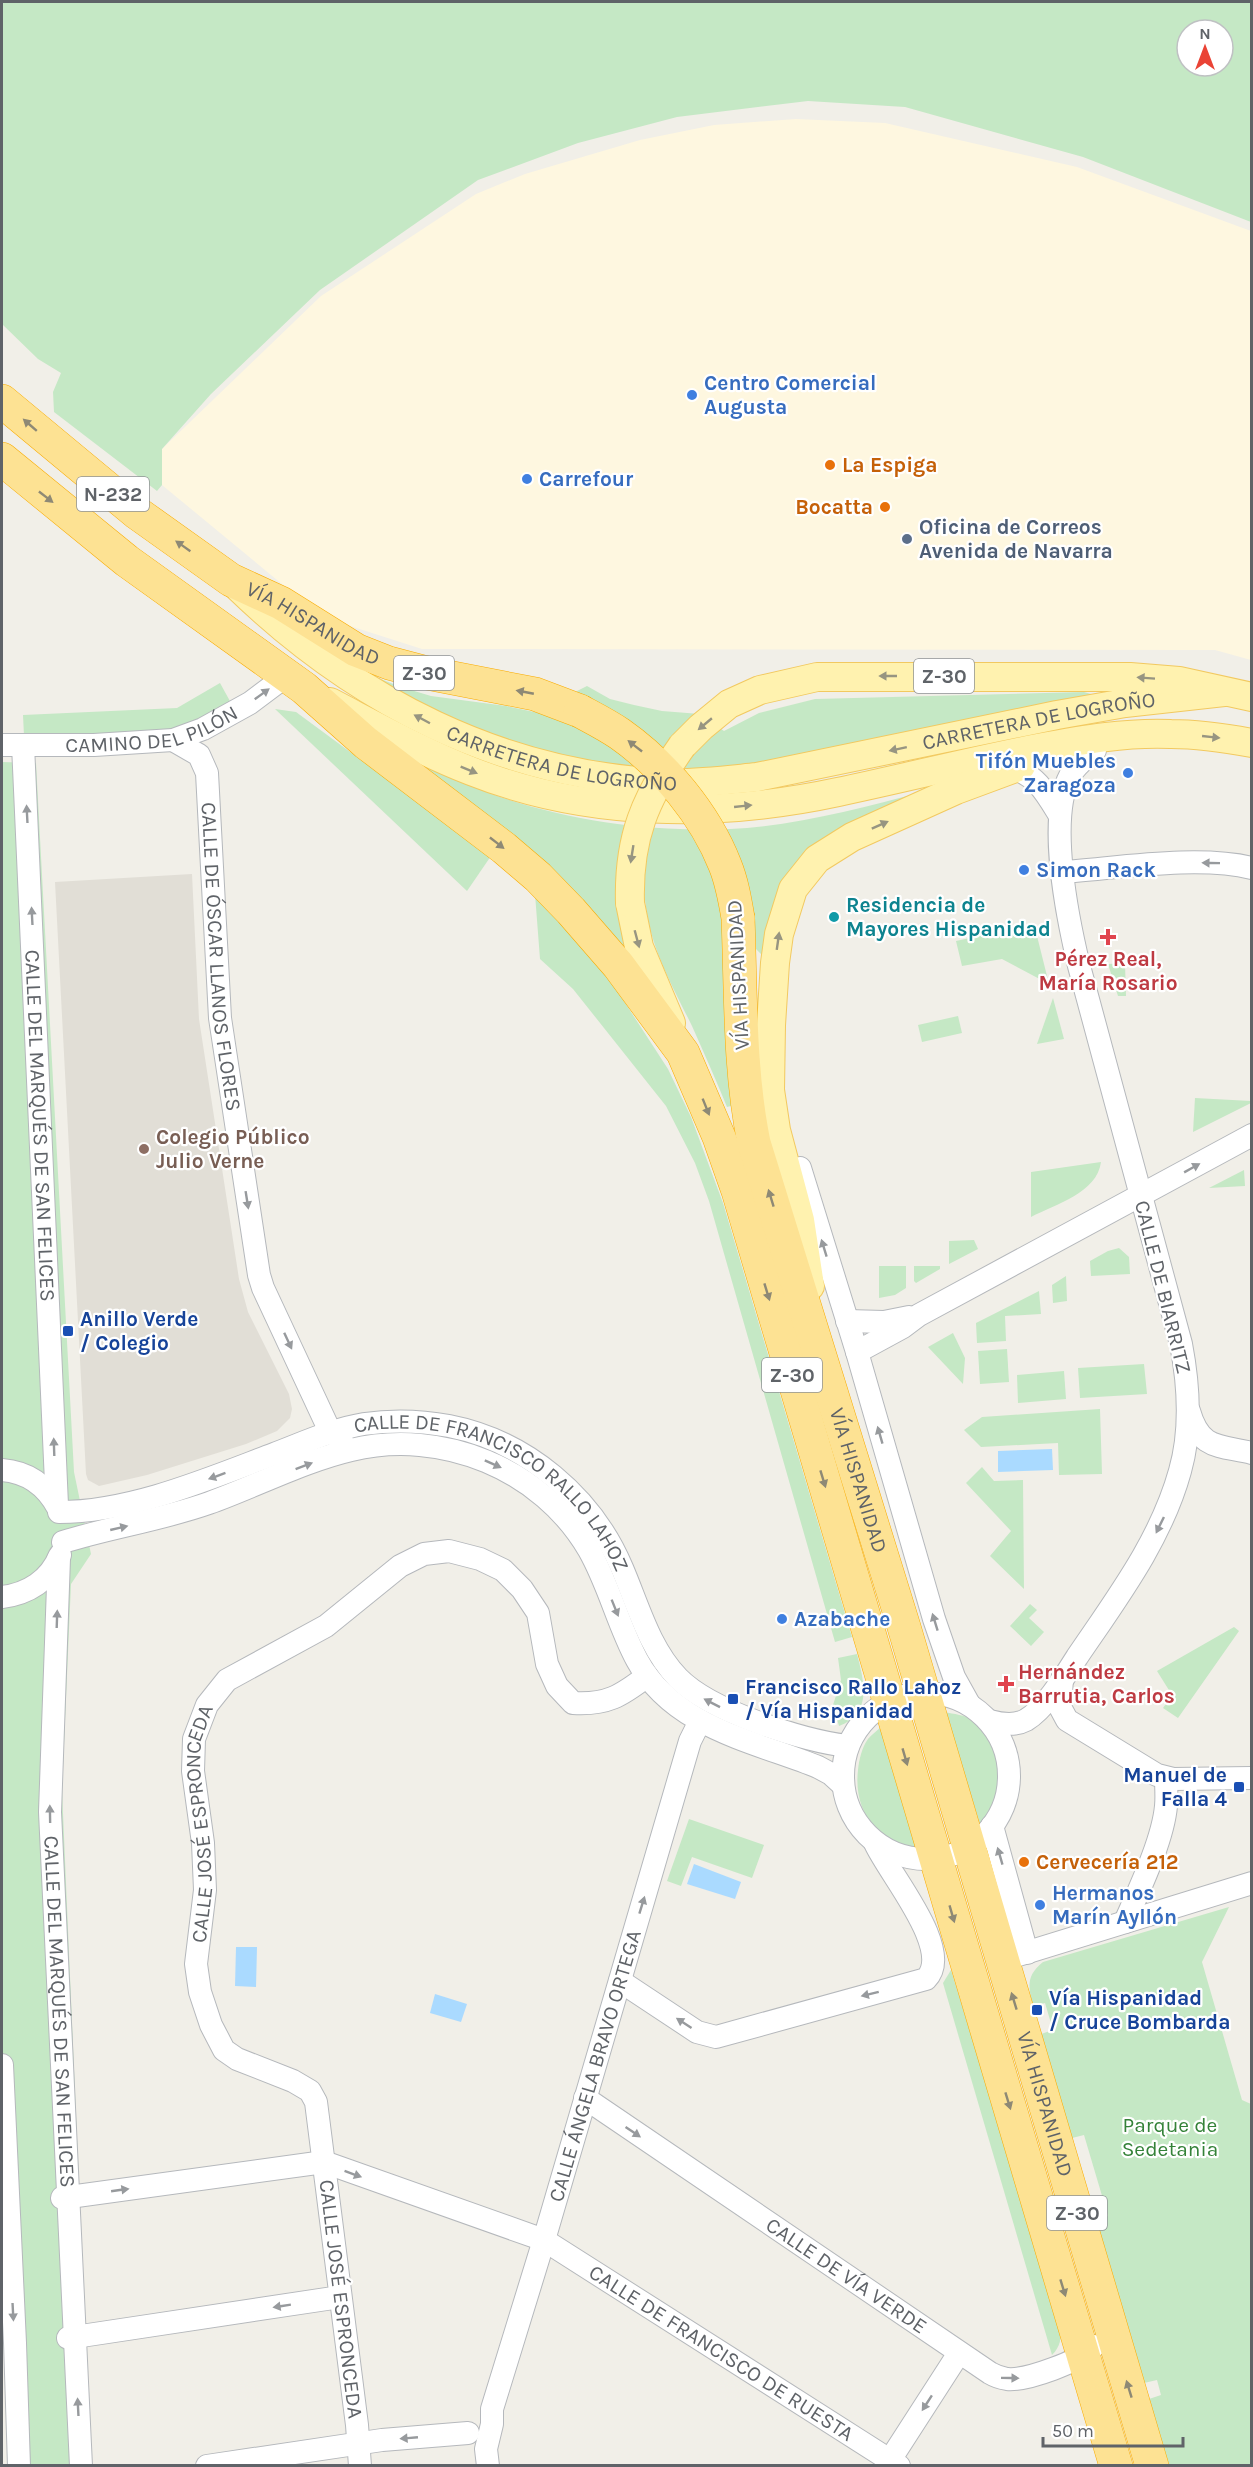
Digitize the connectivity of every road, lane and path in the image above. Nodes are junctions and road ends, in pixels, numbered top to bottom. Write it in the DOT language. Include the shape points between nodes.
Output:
graph roads {
  1 [pos="2,401"];
  2 [pos="2,459"];
  3 [pos="231,580"];
  4 [pos="295,682"];
  5 [pos="1238,695"];
  6 [pos="1170,734"];
  7 [pos="173,740"];
  8 [pos="1251,742"];
  9 [pos="12,745"];
  10 [pos="1095,750"];
  11 [pos="1012,768"];
  12 [pos="1060,816"];
  13 [pos="1251,868"];
  14 [pos="1063,872"];
  15 [pos="771,1042"];
  16 [pos="683,1053"];
  17 [pos="1251,1135"];
  18 [pos="1141,1196"];
  19 [pos="919,1315"];
  20 [pos="847,1321"];
  21 [pos="857,1352"];
  22 [pos="826,1374"];
  23 [pos="1189,1411"];
  24 [pos="331,1432"];
  25 [pos="1217,1447"];
  26 [pos="352,1449"];
  27 [pos="1251,1453"];
  28 [pos="2,1470"];
  29 [pos="1180,1471"];
  30 [pos="58,1508"];
  31 [pos="61,1550"];
  32 [pos="2,1597"];
  33 [pos="912,1656"];
  34 [pos="647,1676"];
  35 [pos="954,1677"];
  36 [pos="1062,1679"];
  37 [pos="922,1693"];
  38 [pos="889,1701"];
  39 [pos="969,1704"];
  40 [pos="1067,1720"];
  41 [pos="699,1721"];
  42 [pos="990,1721"];
  43 [pos="847,1746"];
  44 [pos="1010,1769"];
  45 [pos="1166,1778"];
  46 [pos="1251,1778"];
  47 [pos="842,1784"];
  48 [pos="981,1836"];
  49 [pos="875,1843"];
  50 [pos="936,1858"];
  51 [pos="1249,1883"];
  52 [pos="1125,1922"];
  53 [pos="1014,1956"];
  54 [pos="620,1981"];
  55 [pos="2,2065"];
  56 [pos="4,2089"];
  57 [pos="585,2098"];
  58 [pos="324,2162"];
  59 [pos="65,2197"];
  60 [pos="8,2206"];
  61 [pos="544,2240"];
  62 [pos="340,2297"];
  63 [pos="1107,2317"];
  64 [pos="71,2338"];
  65 [pos="13,2344"];
  66 [pos="959,2353"];
  67 [pos="1083,2355"];
  68 [pos="491,2412"];
  69 [pos="468,2433"];
  70 [pos="359,2455"];
  71 [pos="487,2457"];
  72 [pos="895,2463"];
  73 [pos="219,2465"];
  74 [pos="19,2466"];
  75 [pos="81,2466"];
  76 [pos="1116,2466"];
  77 [pos="1152,2466"];
  3 -- 1 [label="highway, CARRETERA DE LOGROÑO / N-232, one-way" via="137,513"];
  2 -- 4 [label="highway, CARRETERA DE LOGROÑO / N-232, one-way" via="127,561"];
  5 -- 3 [label="main road, CARRETERA DE LOGROÑO / N-232, one-way" via="1125,703 758,777 709,782 638,781 528,762 447,732 359,683 273,621"];
  22 -- 3 [label="highway, VÍA HISPANIDAD / Z-30, one-way, bridge" via="754,1143 743,1065 738,918 725,864 693,807 640,749 580,711 535,694 389,663 356,650 281,603"];
  4 -- 6 [label="main road, CARRETERA DE LOGROÑO, one-way" via="434,755 505,782 583,802 672,809 776,803 1077,741"];
  7 -- 4 [label="street, CAMINO DEL PILÓN, one-way"];
  4 -- 16 [label="highway, VÍA HISPANIDAD / Z-30, one-way" via="537,878 618,965"];
  5 -- 16 [label="main road, Z-30, one-way, bridge" via="1179,681 1130,677 817,677 760,690 729,704 682,746 661,776 638,825 630,861 630,903 639,947"];
  6 -- 8 [label="main road, one-way"];
  6 -- 10 [label="main road"];
  7 -- 9 [label="street, CAMINO DEL PILÓN"];
  7 -- 24 [label="street, CALLE DE ÓSCAR LLANOS FLORES, one-way" via="199,755 206,766 220,1018 261,1283"];
  30 -- 9 [label="street, CALLE DEL MARQUÉS DE SAN FELICES, one-way"];
  10 -- 11 [label="main road"];
  10 -- 12 [label="street, CALLE DE BIARRITZ" via="1071,773"];
  11 -- 12 [label="street" via="1037,782"];
  15 -- 11 [label="main road, one-way" via="779,934 793,889 804,873 827,851 852,837"];
  12 -- 14 [label="street, CALLE DE BIARRITZ"];
  13 -- 14 [label="street, one-way" via="1202,863"];
  14 -- 18 [label="street, CALLE DE BIARRITZ" via="1079,966"];
  20 -- 15 [label="street, VÍA HISPANIDAD, one-way" via="799,1164"];
  15 -- 22 [label="main road" via="772,1109 800,1220"];
  16 -- 38 [label="highway, VÍA HISPANIDAD / Z-30, one-way" via="738,1191"];
  18 -- 17 [label="street, one-way"];
  18 -- 19 [label="street"];
  18 -- 23 [label="street, CALLE DE BIARRITZ" via="1181,1344"];
  19 -- 20 [label="street" via="884,1322"];
  19 -- 21 [label="street"];
  20 -- 21 [label="street, VÍA HISPANIDAD"];
  35 -- 21 [label="street, VÍA HISPANIDAD, one-way"];
  22 -- 33 [label="highway, VÍA HISPANIDAD / Z-30"];
  23 -- 25 [label="street" via="1198,1433"];
  23 -- 29 [label="street, CALLE DE BIARRITZ"];
  24 -- 26 [label="street, CALLE DE ÓSCAR LLANOS FLORES"];
  24 -- 30 [label="street, CALLE DE FRANCISCO RALLO LAHOZ, one-way" via="149,1497 93,1509"];
  43 -- 24 [label="street, CALLE DE FRANCISCO RALLO LAHOZ, one-way" via="807,1739 729,1710 699,1695 678,1678 655,1645 600,1526 565,1485 536,1464 503,1444 451,1427 392,1422"];
  25 -- 27 [label="street"];
  25 -- 29 [label="street"];
  31 -- 26 [label="street, CALLE DE FRANCISCO RALLO LAHOZ, one-way"];
  26 -- 34 [label="street, CALLE DE FRANCISCO RALLO LAHOZ, one-way" via="403,1444 450,1449 495,1465 537,1490 589,1550"];
  28 -- 30 [label="street" via="33,1479"];
  29 -- 36 [label="street, CALLE DE BIARRITZ, one-way" via="1167,1512 1147,1552"];
  30 -- 31 [label="street" via="63,1528"];
  31 -- 32 [label="street" via="50,1572 38,1584 24,1593"];
  59 -- 31 [label="street, CALLE DEL MARQUÉS DE SAN FELICES, one-way" via="50,1812"];
  33 -- 35 [label="street"];
  33 -- 37 [label="highway, VÍA HISPANIDAD / Z-30"];
  34 -- 41 [label="street, CALLE DE FRANCISCO RALLO LAHOZ" via="669,1701"];
  34 -- 58 [label="street, CALLE JOSÉ ESPRONCEDA" via="615,1699 595,1704 573,1703 557,1686 547,1664 538,1613 522,1588 502,1570 480,1558 449,1551 424,1554 400,1566 326,1626 227,1680 207,1705 194,1739 193,1771 205,1890 196,1964 200,1992 224,2050 310,2091 316,2102"];
  35 -- 39 [label="street, VÍA HISPANIDAD"];
  36 -- 40 [label="street" via="1060,1707"];
  36 -- 42 [label="street, CALLE DE BIARRITZ" via="1027,1720 1011,1724"];
  37 -- 38 [label="street, VÍA HISPANIDAD"];
  37 -- 39 [label="street, VÍA HISPANIDAD" via="940,1693"];
  37 -- 48 [label="highway, VÍA HISPANIDAD / Z-30"];
  38 -- 43 [label="street, VÍA HISPANIDAD" via="871,1713"];
  38 -- 50 [label="highway, VÍA HISPANIDAD / Z-30, one-way"];
  39 -- 42 [label="street, VÍA HISPANIDAD"];
  40 -- 44 [label="street" via="1047,1720 1028,1731"];
  40 -- 45 [label="street"];
  41 -- 47 [label="street, CALLE DE FRANCISCO RALLO LAHOZ" via="818,1767"];
  54 -- 41 [label="street, CALLE ÁNGELA BRAVO ORTEGA, one-way"];
  42 -- 44 [label="street, VÍA HISPANIDAD" via="1003,1744"];
  43 -- 47 [label="street, VÍA HISPANIDAD"];
  44 -- 48 [label="street, VÍA HISPANIDAD" via="1006,1799"];
  45 -- 46 [label="street"];
  45 -- 52 [label="street" via="1167,1804 1162,1824"];
  47 -- 49 [label="street, VÍA HISPANIDAD" via="853,1818"];
  48 -- 50 [label="street, VÍA HISPANIDAD" via="954,1853"];
  53 -- 48 [label="highway, VÍA HISPANIDAD / Z-30, one-way"];
  49 -- 50 [label="street, VÍA HISPANIDAD" via="911,1859"];
  49 -- 54 [label="street, one-way" via="916,1912 933,1950 934,1965 926,1979 716,2037 697,2032"];
  50 -- 67 [label="highway, VÍA HISPANIDAD / Z-30, one-way"];
  51 -- 52 [label="street"];
  52 -- 53 [label="street"];
  63 -- 53 [label="highway, VÍA HISPANIDAD / Z-30, one-way" via="1065,2171"];
  54 -- 57 [label="street, CALLE ÁNGELA BRAVO ORTEGA"];
  55 -- 56 [label="street"];
  56 -- 60 [label="street"];
  57 -- 61 [label="street, CALLE ÁNGELA BRAVO ORTEGA"];
  57 -- 66 [label="street, CALLE DE VÍA VERDE, one-way"];
  59 -- 58 [label="street, one-way"];
  58 -- 61 [label="street, CALLE DE FRANCISCO DE RUESTA, one-way"];
  58 -- 62 [label="street, CALLE JOSÉ ESPRONCEDA"];
  59 -- 64 [label="street, CALLE DEL MARQUÉS DE SAN FELICES"];
  60 -- 65 [label="street, one-way"];
  61 -- 68 [label="street, CALLE ÁNGELA BRAVO ORTEGA"];
  61 -- 72 [label="street, CALLE DE FRANCISCO DE RUESTA"];
  62 -- 64 [label="street, one-way"];
  62 -- 70 [label="street, CALLE JOSÉ ESPRONCEDA"];
  63 -- 67 [label="street" via="1092,2348"];
  77 -- 63 [label="highway, VÍA HISPANIDAD / Z-30, one-way"];
  75 -- 64 [label="street, CALLE DEL MARQUÉS DE SAN FELICES, one-way"];
  65 -- 74 [label="street"];
  66 -- 67 [label="street, CALLE DE VÍA VERDE, one-way" via="1006,2379 1022,2378"];
  66 -- 72 [label="street, one-way"];
  67 -- 76 [label="highway, VÍA HISPANIDAD / Z-30"];
  68 -- 69 [label="street"];
  68 -- 71 [label="street, CALLE ÁNGELA BRAVO ORTEGA"];
  69 -- 70 [label="street, one-way"];
  69 -- 71 [label="street, CALLE ÁNGELA BRAVO ORTEGA"];
  70 -- 73 [label="street"];
}
